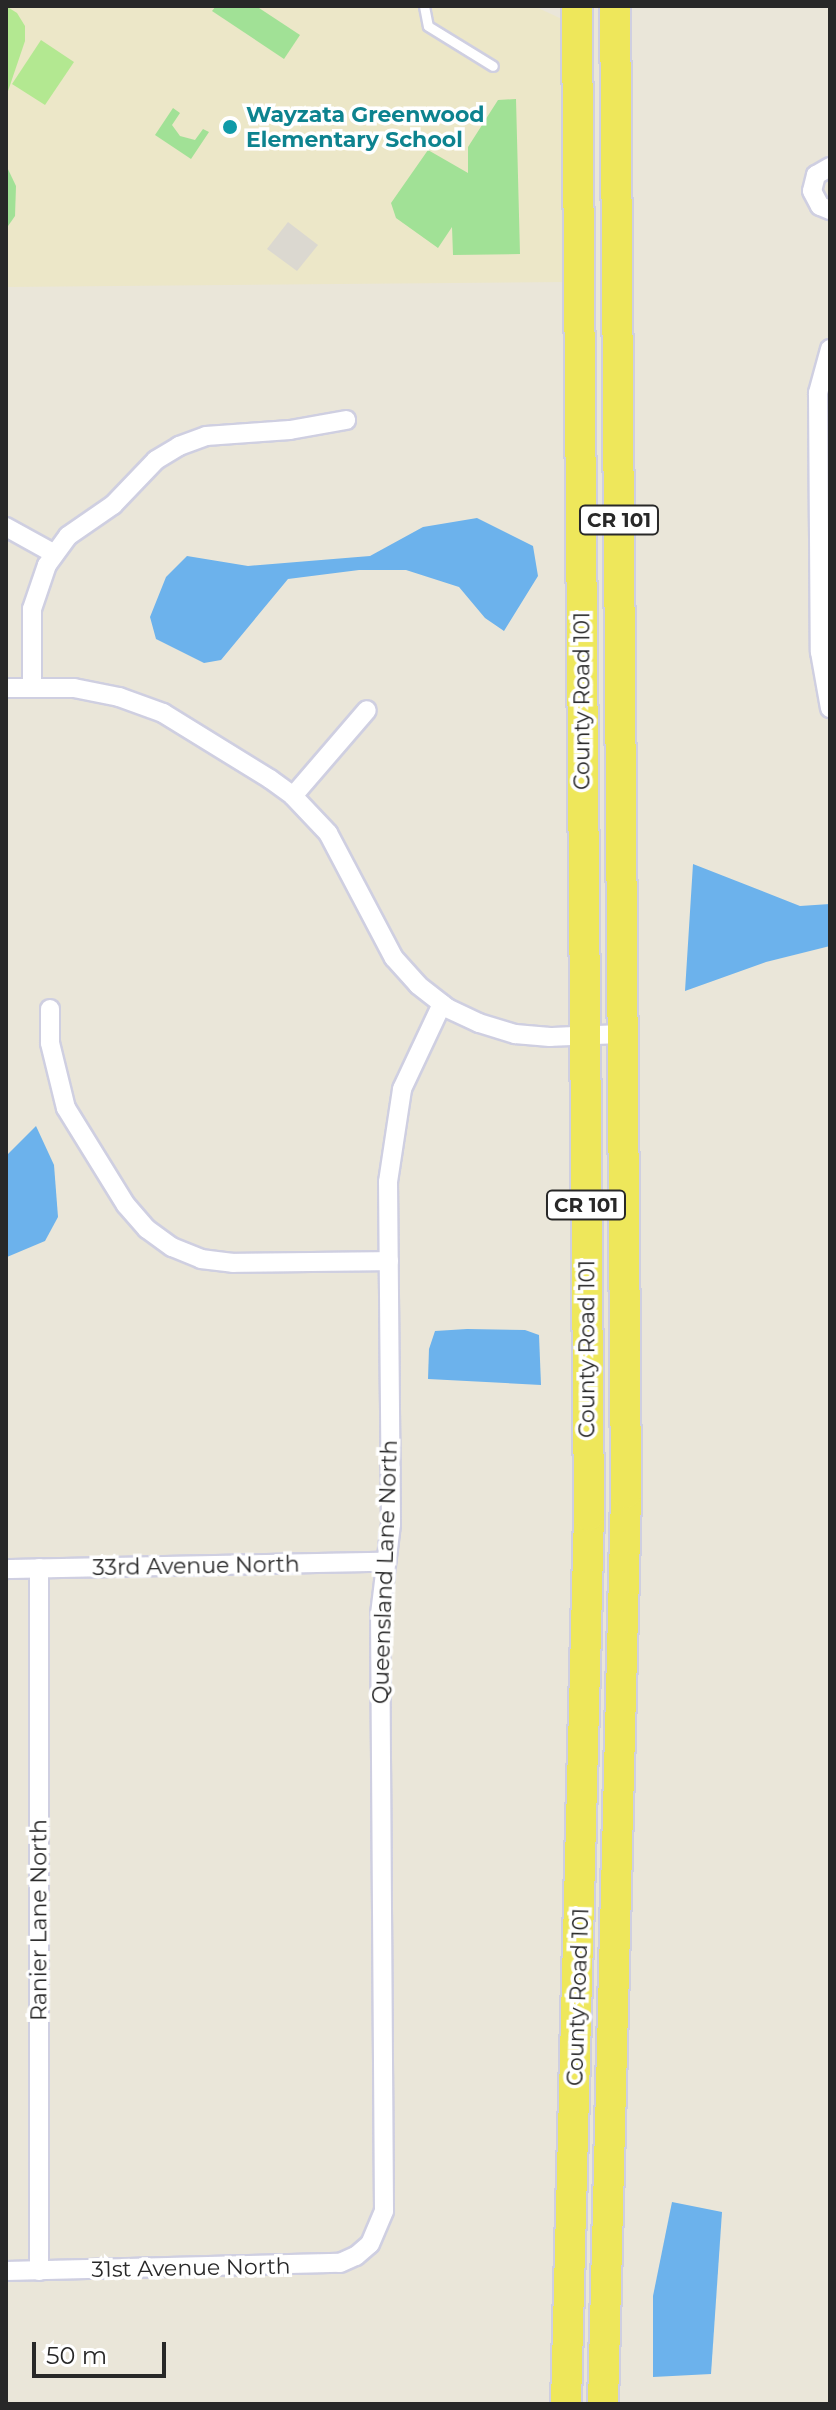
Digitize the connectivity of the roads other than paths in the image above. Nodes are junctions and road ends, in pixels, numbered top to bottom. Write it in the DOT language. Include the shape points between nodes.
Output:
graph roads {
  1 [pos="424,6"];
  2 [pos="577,6"];
  3 [pos="615,6"];
  4 [pos="493,66"];
  5 [pos="830,167"];
  6 [pos="830,210"];
  7 [pos="830,349"];
  8 [pos="346,420"];
  9 [pos="6,527"];
  10 [pos="53,553"];
  11 [pos="32,686"];
  12 [pos="6,688"];
  13 [pos="830,708"];
  14 [pos="367,710"];
  15 [pos="293,796"];
  16 [pos="442,1004"];
  17 [pos="50,1009"];
  18 [pos="585,1034"];
  19 [pos="623,1034"];
  20 [pos="389,1261"];
  21 [pos="385,1562"];
  22 [pos="39,1568"];
  23 [pos="6,1569"];
  24 [pos="370,2244"];
  25 [pos="6,2271"];
  26 [pos="39,2271"];
  27 [pos="566,2404"];
  28 [pos="603,2404"];
  1 -- 4 [label="lane" via="428,26"];
  2 -- 18 [label="main road, County Road 101 / CR 101"];
  3 -- 19 [label="main road, County Road 101 / CR 101"];
  5 -- 6 [label="street" via="816,175 812,191 820,206"];
  7 -- 13 [label="street" via="818,393 818,561 820,652"];
  8 -- 10 [label="street" via="206,436 179,446 156,460 113,505"];
  9 -- 10 [label="street"];
  10 -- 11 [label="street" via="32,609"];
  11 -- 12 [label="street"];
  11 -- 15 [label="street" via="119,697 163,713"];
  14 -- 15 [label="street"];
  15 -- 16 [label="street" via="328,833 394,958"];
  16 -- 18 [label="street" via="515,1034"];
  16 -- 20 [label="street, Queensland Lane North" via="402,1089 392,1136"];
  17 -- 20 [label="street" via="50,1043 66,1108 126,1205 147,1229 201,1259"];
  18 -- 19 [label="street"];
  18 -- 27 [label="main road, County Road 101 / CR 101" via="589,1515"];
  19 -- 28 [label="main road, County Road 101 / CR 101" via="626,1493"];
  20 -- 21 [label="street, Queensland Lane North" via="391,1524"];
  21 -- 22 [label="street, 33rd Avenue North"];
  21 -- 24 [label="street, Queensland Lane North" via="380,1614 384,2211"];
  22 -- 23 [label="street, 33rd Avenue North"];
  22 -- 26 [label="street, Ranier Lane North"];
  24 -- 26 [label="street, 31st Avenue North" via="356,2256 322,2266"];
  25 -- 26 [label="street, 31st Avenue North"];
}
